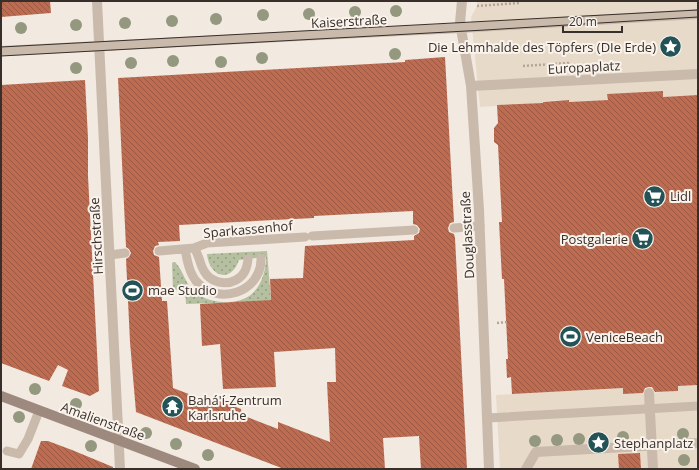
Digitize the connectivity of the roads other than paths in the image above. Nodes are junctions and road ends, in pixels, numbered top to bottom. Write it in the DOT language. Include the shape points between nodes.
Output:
graph roads {
  1 [pos="97,1"];
  2 [pos="462,1"];
  3 [pos="698,14"];
  4 [pos="460,28"];
  5 [pos="475,31"];
  6 [pos="99,46"];
  7 [pos="1,51"];
  8 [pos="698,74"];
  9 [pos="471,86"];
  10 [pos="480,226"];
  11 [pos="454,228"];
  12 [pos="414,230"];
  13 [pos="189,249"];
  14 [pos="159,251"];
  15 [pos="125,254"];
  16 [pos="110,255"];
  17 [pos="261,258"];
  18 [pos="248,259"];
  19 [pos="649,392"];
  20 [pos="1,396"];
  21 [pos="698,406"];
  22 [pos="650,409"];
  23 [pos="39,411"];
  24 [pos="488,418"];
  25 [pos="119,441"];
  26 [pos="698,443"];
  27 [pos="652,445"];
  28 [pos="7,451"];
  29 [pos="120,469"];
  30 [pos="196,469"];
  31 [pos="489,469"];
  32 [pos="526,469"];
  33 [pos="653,469"];
  1 -- 6 [label="street, Hirschstraße"];
  2 -- 4 [label="street, Douglasstraße"];
  3 -- 4 [label="street, Kaiserstraße"];
  4 -- 5 [label="lane"];
  4 -- 6 [label="street, Kaiserstraße"];
  4 -- 9 [label="street, Douglasstraße"];
  6 -- 7 [label="street, Kaiserstraße"];
  6 -- 16 [label="street, Hirschstraße"];
  8 -- 9 [label="street, Europaplatz"];
  9 -- 10 [label="street, Douglasstraße"];
  10 -- 11 [label="lane"];
  10 -- 24 [label="street, Douglasstraße"];
  12 -- 13 [label="lane, Sparkassenhof" via="207,244"];
  13 -- 14 [label="lane, Sparkassenhof"];
  13 -- 17 [label="lane" via="188,265 196,280 206,290 218,295 234,293 249,285 260,269"];
  13 -- 18 [label="lane, Sparkassenhof" via="198,254 206,274 214,281 231,282 239,278 246,271"];
  15 -- 16 [label="lane"];
  16 -- 25 [label="street, Hirschstraße"];
  19 -- 22 [label="street"];
  20 -- 23 [label="main road, Amalienstraße"];
  21 -- 22 [label="lane"];
  22 -- 24 [label="lane"];
  22 -- 27 [label="street"];
  23 -- 25 [label="main road, Amalienstraße"];
  23 -- 28 [label="lane" via="19,454"];
  24 -- 31 [label="street, Douglasstraße"];
  25 -- 29 [label="street, Hirschstraße"];
  25 -- 30 [label="main road, Amalienstraße"];
  26 -- 27 [label="street"];
  27 -- 32 [label="street" via="536,452"];
  27 -- 33 [label="street"];
}
